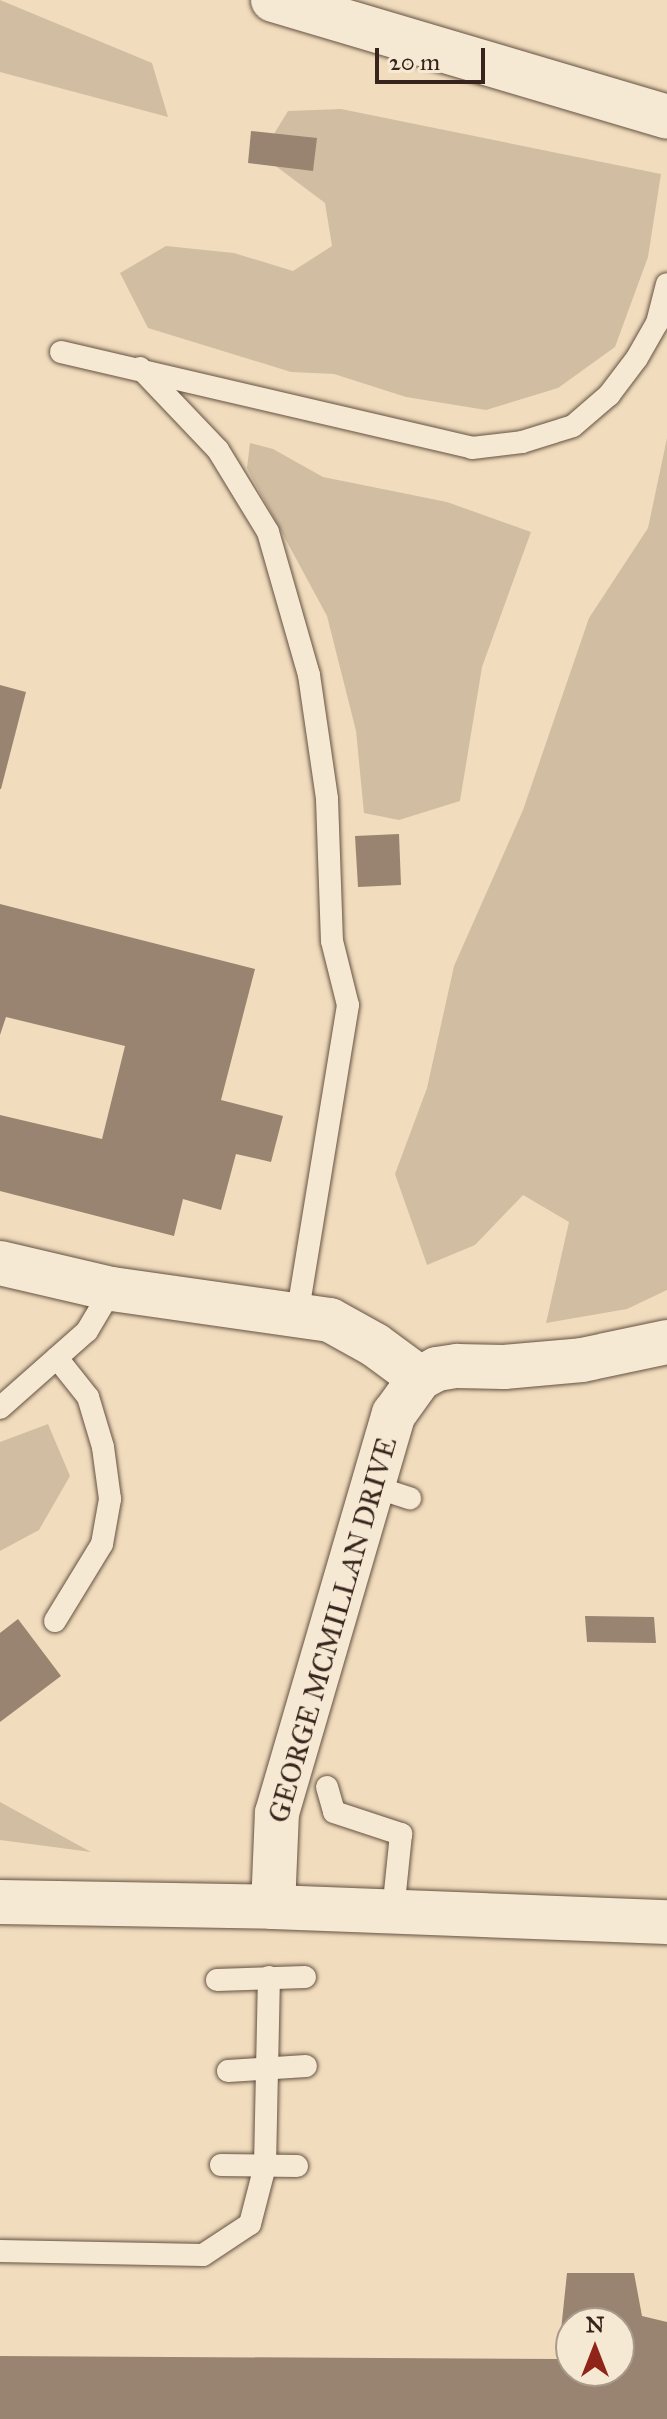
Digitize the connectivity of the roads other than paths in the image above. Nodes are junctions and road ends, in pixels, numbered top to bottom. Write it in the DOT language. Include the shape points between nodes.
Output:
graph roads {
  1 [pos="273,0"];
  2 [pos="667,117"];
  3 [pos="667,284"];
  4 [pos="61,352"];
  5 [pos="140,368"];
  6 [pos="0,1263"];
  7 [pos="112,1289"];
  8 [pos="297,1317"];
  9 [pos="667,1342"];
  10 [pos="57,1358"];
  11 [pos="420,1378"];
  12 [pos="0,1408"];
  13 [pos="55,1621"];
  14 [pos="327,1787"];
  15 [pos="0,1902"];
  16 [pos="273,1907"];
  17 [pos="393,1911"];
  18 [pos="667,1922"];
  19 [pos="269,1977"];
  20 [pos="305,1977"];
  21 [pos="217,1980"];
  22 [pos="306,2066"];
  23 [pos="266,2069"];
  24 [pos="228,2071"];
  25 [pos="221,2165"];
  26 [pos="265,2166"];
  27 [pos="297,2166"];
  28 [pos="0,2251"];
  1 -- 2 [label="street"];
  3 -- 5 [label="lane" via="657,323 609,395 573,426 522,442 472,448"];
  4 -- 5 [label="lane"];
  5 -- 8 [label="lane" via="218,450 268,532 309,675 327,799 332,941 348,1005"];
  6 -- 7 [label="street"];
  7 -- 8 [label="street"];
  7 -- 10 [label="lane" via="87,1331"];
  8 -- 11 [label="street" via="330,1320"];
  9 -- 11 [label="street" via="582,1360 457,1366"];
  10 -- 12 [label="lane"];
  10 -- 13 [label="lane" via="88,1397 103,1447 110,1499 102,1544"];
  11 -- 16 [label="street, GEORGE MCMILLAN DRIVE" via="394,1414 391,1492 277,1813"];
  14 -- 17 [label="lane" via="334,1812 401,1834"];
  15 -- 16 [label="street"];
  16 -- 17 [label="street"];
  17 -- 18 [label="street"];
  19 -- 20 [label="lane"];
  19 -- 21 [label="lane"];
  19 -- 23 [label="lane"];
  22 -- 23 [label="lane"];
  23 -- 24 [label="lane"];
  23 -- 26 [label="lane"];
  25 -- 26 [label="lane"];
  26 -- 27 [label="lane"];
  26 -- 28 [label="lane" via="250,2224 203,2255"];
}
